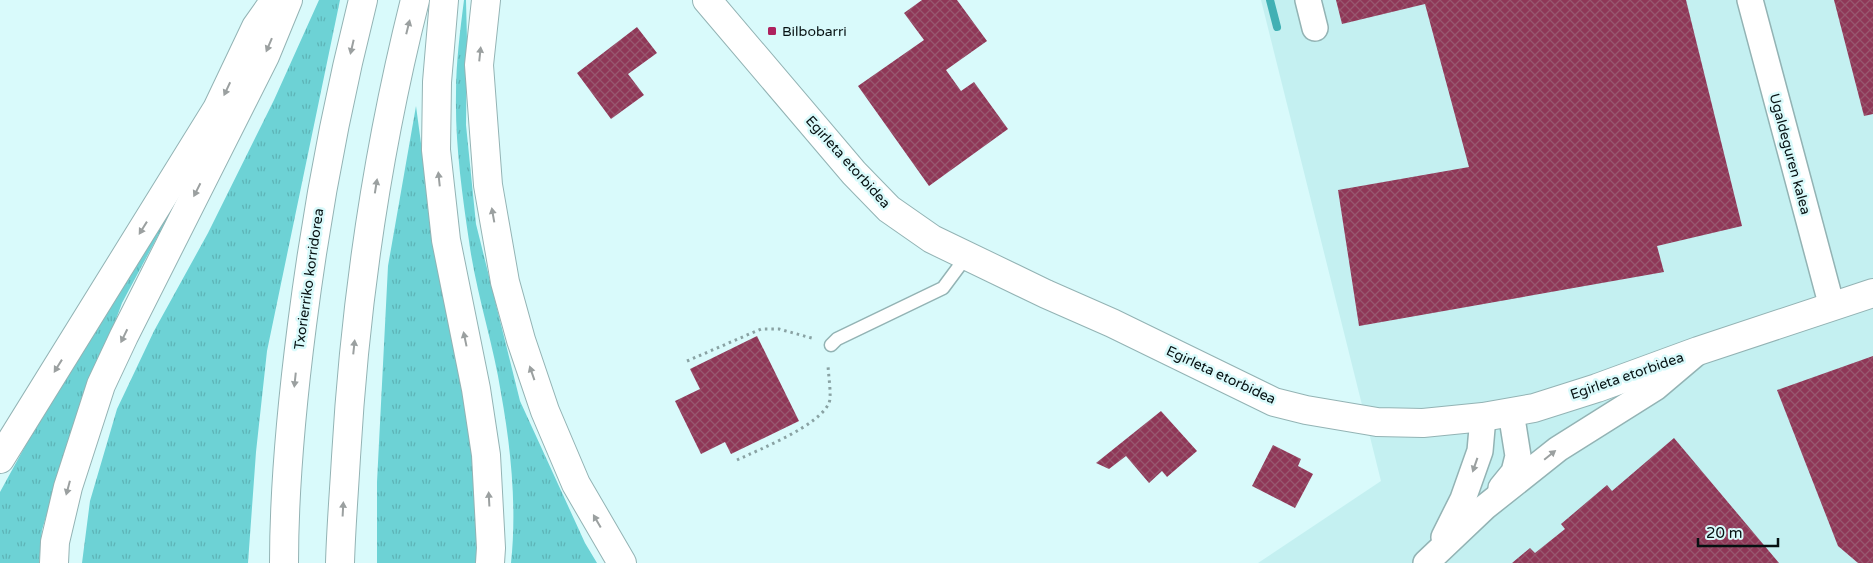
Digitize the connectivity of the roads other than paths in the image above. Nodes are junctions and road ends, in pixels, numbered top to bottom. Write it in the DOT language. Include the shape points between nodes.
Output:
graph roads {
  1 [pos="275,0"];
  2 [pos="288,0"];
  3 [pos="363,0"];
  4 [pos="415,0"];
  5 [pos="444,0"];
  6 [pos="486,0"];
  7 [pos="707,0"];
  8 [pos="1308,0"];
  9 [pos="1750,0"];
  10 [pos="1316,28"];
  11 [pos="966,257"];
  12 [pos="1873,293"];
  13 [pos="1832,307"];
  14 [pos="831,345"];
  15 [pos="1698,351"];
  16 [pos="1511,412"];
  17 [pos="1483,417"];
  18 [pos="0,459"];
  19 [pos="1484,507"];
  20 [pos="491,555"];
  21 [pos="1432,557"];
  22 [pos="340,560"];
  23 [pos="284,561"];
  24 [pos="54,563"];
  25 [pos="622,563"];
  1 -- 18 [label="main road, one-way" via="256,28 217,109"];
  2 -- 24 [label="main road, one-way" via="265,56 101,385 68,487 55,542"];
  3 -- 23 [label="main road, Txorierriko korridorea, one-way" via="332,134 311,255 291,420"];
  22 -- 4 [label="main road, one-way" via="356,320 377,182"];
  20 -- 5 [label="main road, one-way" via="486,455 446,240 436,150 437,82"];
  25 -- 6 [label="main road, one-way" via="576,484 545,410 505,282 488,186 479,74"];
  7 -- 11 [label="main road, Egirleta etorbidea" via="854,173 890,210 932,239"];
  8 -- 10 [label="street"];
  9 -- 13 [label="street, Ugaldeguren kalea"];
  11 -- 14 [label="lane" via="943,288 837,339"];
  11 -- 17 [label="main road, Egirleta etorbidea" via="1274,402 1377,422 1423,423"];
  12 -- 13 [label="main road, Egirleta etorbidea"];
  13 -- 15 [label="main road, Egirleta etorbidea"];
  15 -- 16 [label="main road, Egirleta etorbidea" via="1598,388"];
  19 -- 15 [label="street, one-way" via="1558,449 1654,388"];
  16 -- 17 [label="main road, Egirleta etorbidea"];
  16 -- 19 [label="street" via="1518,456 1514,472"];
  17 -- 21 [label="street, one-way" via="1480,451 1463,499"];
  19 -- 21 [label="street"];
}
